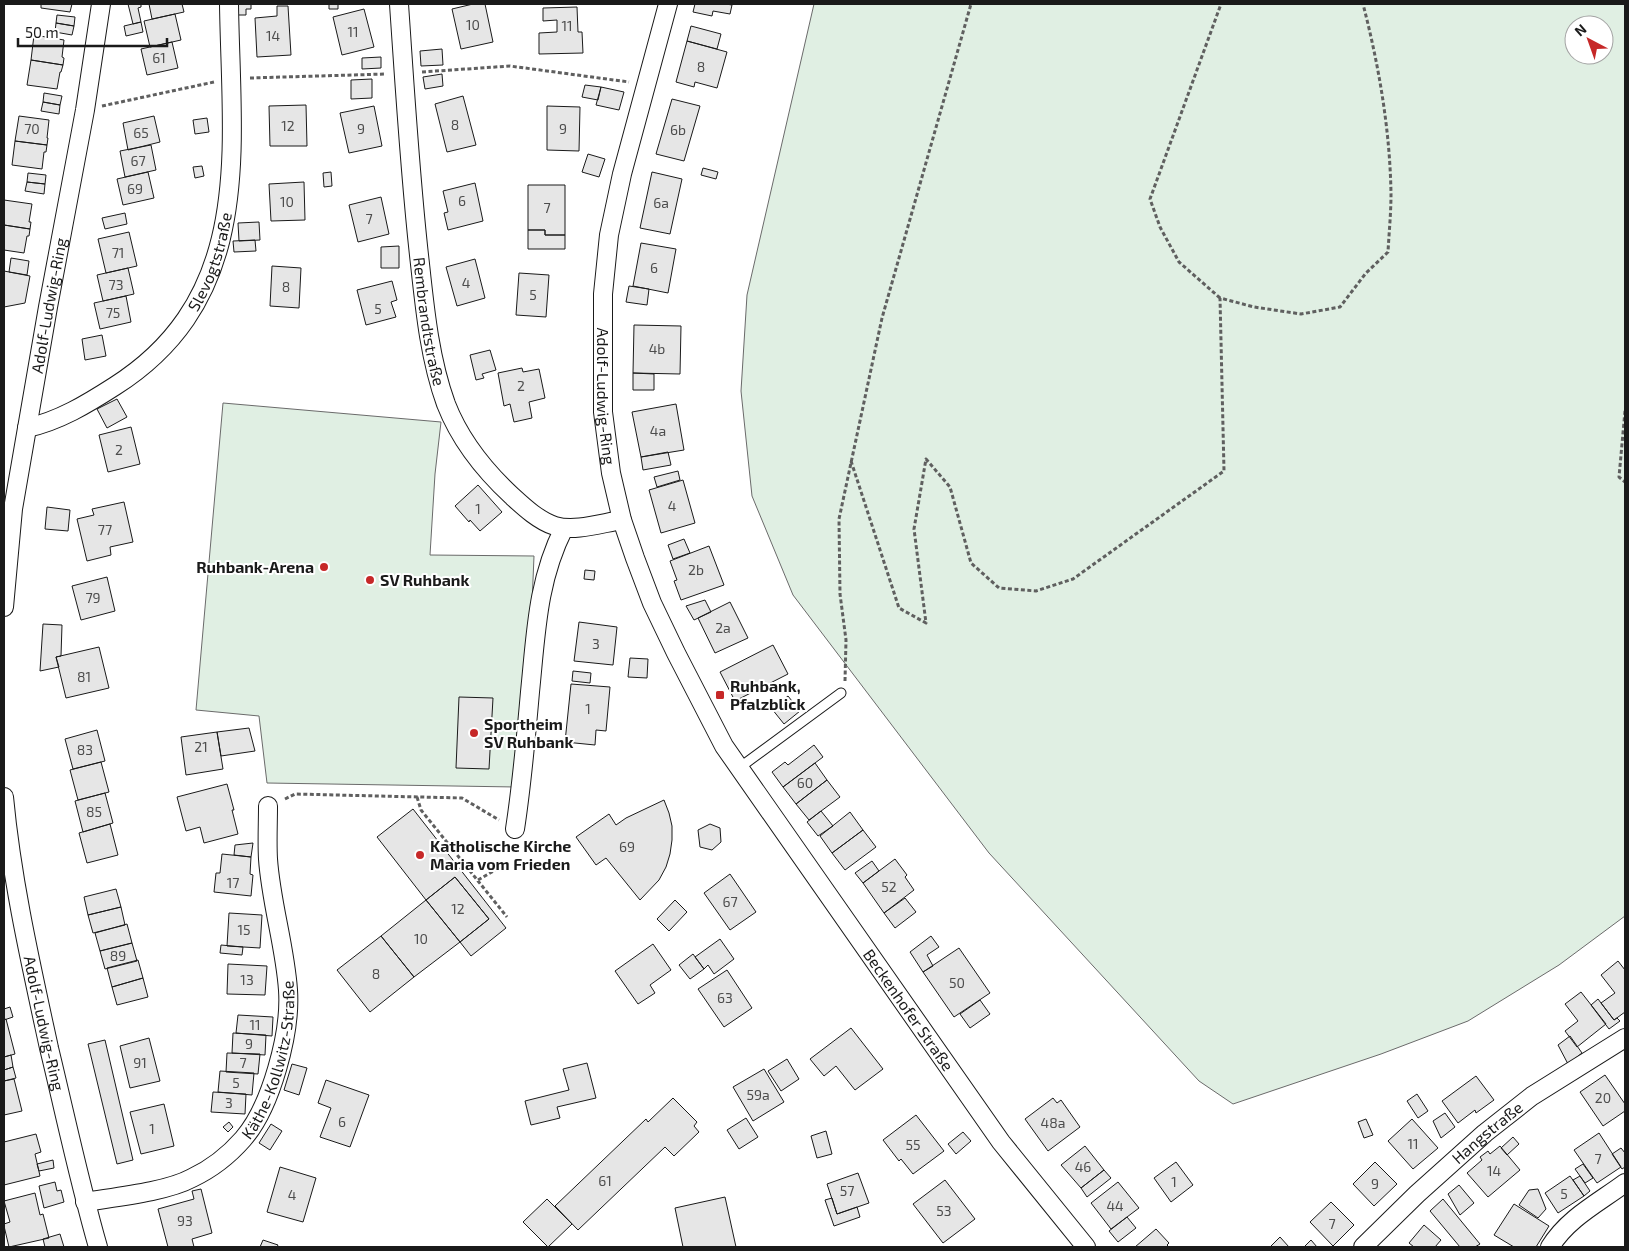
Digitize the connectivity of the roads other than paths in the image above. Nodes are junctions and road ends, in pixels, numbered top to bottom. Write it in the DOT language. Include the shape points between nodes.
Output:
graph roads {
  1 [pos="101,4"];
  2 [pos="229,4"];
  3 [pos="399,4"];
  4 [pos="668,4"];
  5 [pos="27,428"];
  6 [pos="622,520"];
  7 [pos="564,528"];
  8 [pos="4,607"];
  9 [pos="841,693"];
  10 [pos="739,768"];
  11 [pos="4,798"];
  12 [pos="268,806"];
  13 [pos="515,829"];
  14 [pos="1625,1038"];
  15 [pos="1625,1184"];
  16 [pos="85,1202"];
  17 [pos="98,1247"];
  18 [pos="1086,1247"];
  19 [pos="1363,1247"];
  20 [pos="1550,1247"];
  1 -- 5 [label="street, Adolf-Ludwig-Ring"];
  2 -- 5 [label="street, Slevogtstraße" via="233,151 225,224 206,285 175,335 135,374 67,414"];
  3 -- 7 [label="street, Rembrandtstraße" via="424,300 447,405 478,461 497,482 538,517"];
  4 -- 6 [label="street, Adolf-Ludwig-Ring" via="622,174 609,234 603,294 603,412 611,473"];
  5 -- 8 [label="street, Adolf-Ludwig-Ring" via="13,510"];
  6 -- 7 [label="street, Rembrandtstraße"];
  6 -- 10 [label="street, Adolf-Ludwig-Ring" via="652,603 676,654"];
  7 -- 13 [label="street" via="547,568 541,593"];
  9 -- 10 [label="lane"];
  10 -- 18 [label="street, Beckenhofer Straße" via="1001,1142"];
  11 -- 16 [label="street, Adolf-Ludwig-Ring" via="8,844 25,940"];
  12 -- 16 [label="street, Käthe-Kollwitz-Straße" via="268,859 285,960 288,1014 277,1067 256,1120 228,1154 190,1179 138,1193"];
  14 -- 19 [label="street, Hangstraße" via="1532,1096 1485,1133"];
  15 -- 20 [label="street" via="1576,1217"];
  16 -- 17 [label="street, Adolf-Ludwig-Ring"];
}
